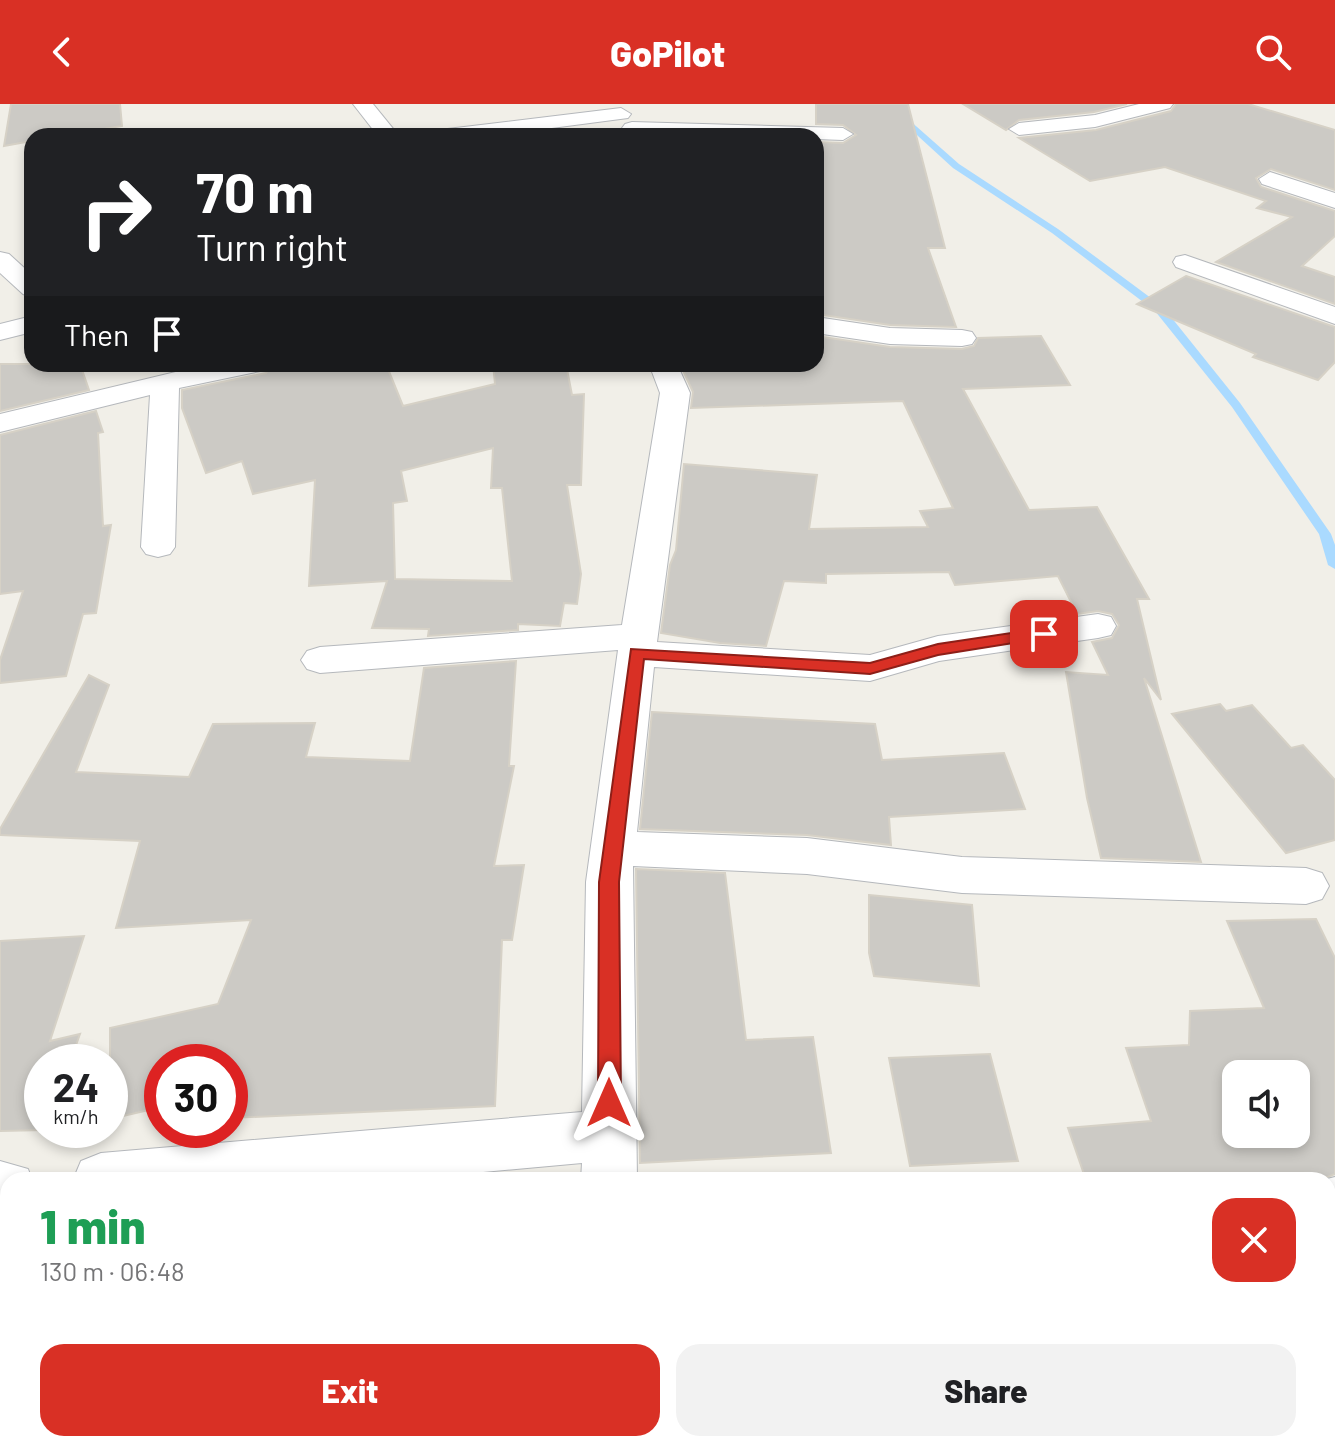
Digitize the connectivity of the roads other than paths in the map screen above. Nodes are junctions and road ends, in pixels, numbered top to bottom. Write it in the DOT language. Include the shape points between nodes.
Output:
graph roads {
  1 [pos="363,104"];
  2 [pos="1163,104"];
  3 [pos="627,116"];
  4 [pos="382,128"];
  5 [pos="514,128"];
  6 [pos="733,128"];
  7 [pos="1019,129"];
  8 [pos="824,133"];
  9 [pos="843,134"];
  10 [pos="1270,179"];
  11 [pos="1335,201"];
  12 [pos="0,259"];
  13 [pos="1185,262"];
  14 [pos="24,282"];
  15 [pos="1335,316"];
  16 [pos="24,326"];
  17 [pos="824,326"];
  18 [pos="0,332"];
  19 [pos="962,338"];
  20 [pos="215,372"];
  21 [pos="666,372"];
  22 [pos="165,382"];
  23 [pos="0,423"];
  24 [pos="158,547"];
  25 [pos="1098,626"];
  26 [pos="638,644"];
  27 [pos="320,660"];
  28 [pos="613,848"];
  29 [pos="1306,886"];
  30 [pos="609,1158"];
  31 [pos="286,1172"];
  1 -- 4 [label="street"];
  2 -- 7 [label="street" via="1095,121"];
  3 -- 5 [label="street"];
  3 -- 6 [label="street"];
  8 -- 9 [label="street"];
  10 -- 11 [label="street"];
  12 -- 14 [label="street"];
  13 -- 15 [label="street"];
  16 -- 18 [label="street"];
  17 -- 19 [label="street" via="890,336"];
  20 -- 22 [label="street"];
  21 -- 26 [label="street" via="675,393"];
  22 -- 23 [label="street"];
  22 -- 24 [label="street"];
  25 -- 26 [label="street" via="938,649 870,668"];
  26 -- 27 [label="street"];
  26 -- 28 [label="street"];
  28 -- 29 [label="street" via="807,856 962,875"];
  28 -- 30 [label="street"];
  30 -- 31 [label="street"];
}
